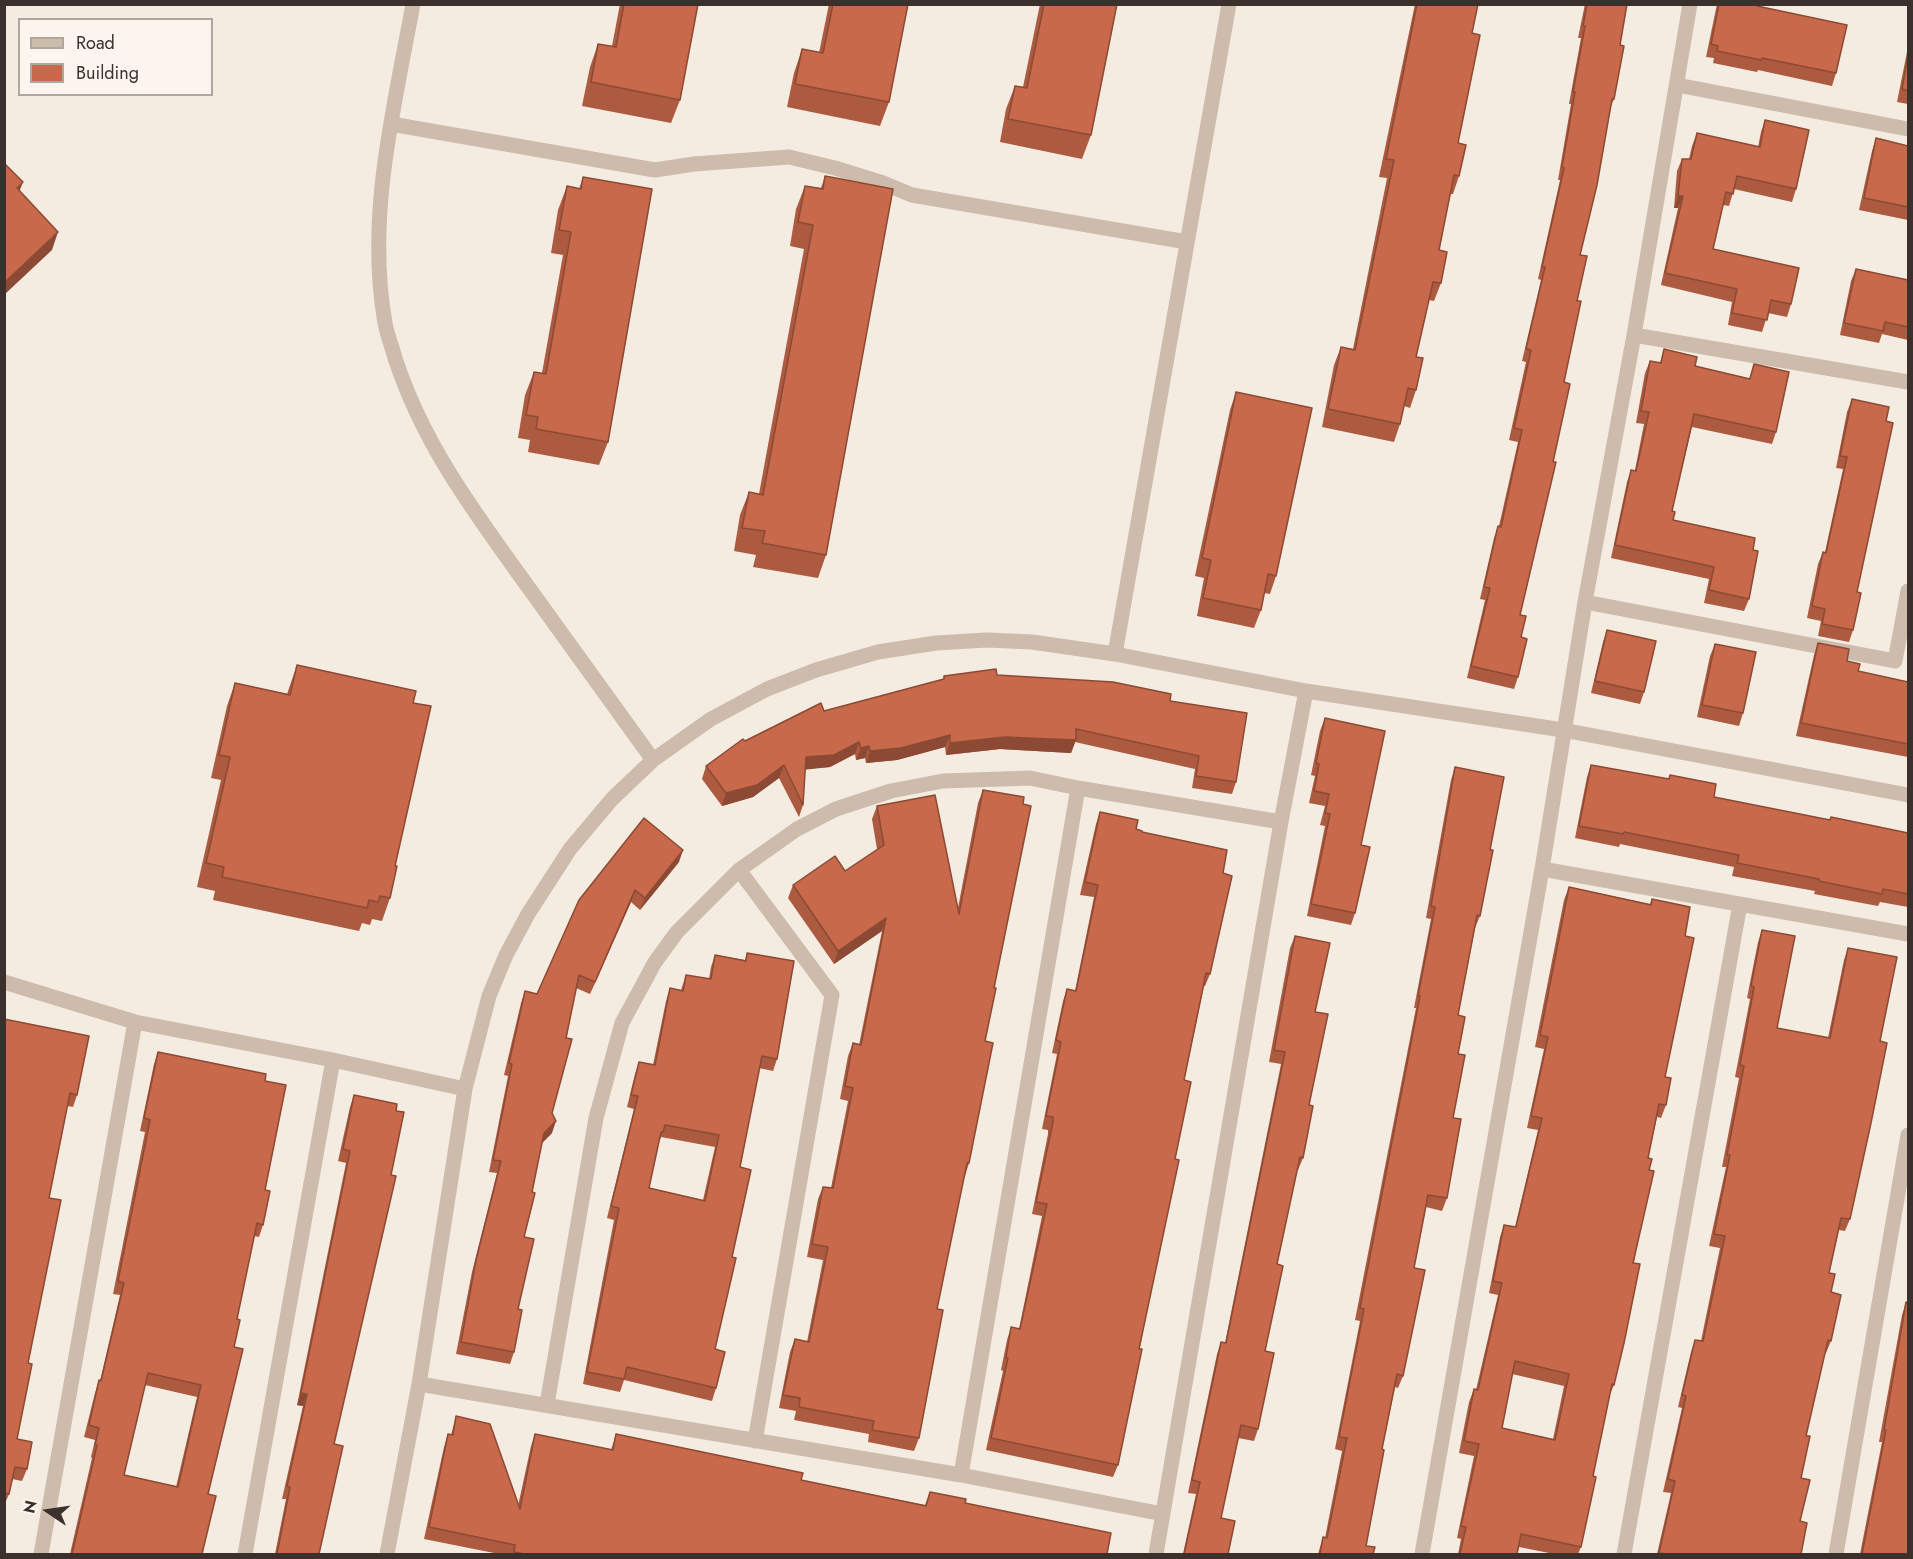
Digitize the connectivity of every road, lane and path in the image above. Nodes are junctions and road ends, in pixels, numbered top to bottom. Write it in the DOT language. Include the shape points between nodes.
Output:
graph roads {
  1 [pos="412,4"];
  2 [pos="1229,4"];
  3 [pos="1690,4"];
  4 [pos="1677,85"];
  5 [pos="391,124"];
  6 [pos="1908,129"];
  7 [pos="1187,242"];
  8 [pos="1634,335"];
  9 [pos="1908,382"];
  10 [pos="1908,591"];
  11 [pos="1585,602"];
  12 [pos="1115,654"];
  13 [pos="1306,691"];
  14 [pos="1563,730"];
  15 [pos="653,760"];
  16 [pos="1078,788"];
  17 [pos="1908,795"];
  18 [pos="1281,822"];
  19 [pos="1542,869"];
  20 [pos="739,870"];
  21 [pos="1740,904"];
  22 [pos="1908,934"];
  23 [pos="4,982"];
  24 [pos="135,1022"];
  25 [pos="333,1060"];
  26 [pos="465,1089"];
  27 [pos="1908,1135"];
  28 [pos="418,1384"];
  29 [pos="547,1404"];
  30 [pos="755,1441"];
  31 [pos="961,1475"];
  32 [pos="1163,1514"];
  33 [pos="41,1554"];
  34 [pos="245,1554"];
  35 [pos="387,1554"];
  36 [pos="1156,1554"];
  37 [pos="1424,1554"];
  38 [pos="1624,1554"];
  39 [pos="1836,1554"];
  1 -- 5 [label="street"];
  2 -- 7 [label="street"];
  3 -- 4 [label="street"];
  4 -- 6 [label="street"];
  4 -- 8 [label="street"];
  5 -- 7 [label="street" via="656,171 789,157 835,168 912,195"];
  5 -- 15 [label="street" via="381,180 380,279 385,325 422,426 467,502"];
  7 -- 12 [label="street"];
  8 -- 9 [label="street"];
  8 -- 11 [label="street"];
  10 -- 11 [label="street" via="1895,661"];
  11 -- 14 [label="street"];
  12 -- 13 [label="street"];
  12 -- 15 [label="street" via="987,640 878,652 767,689 711,718"];
  13 -- 14 [label="street"];
  13 -- 18 [label="street"];
  14 -- 17 [label="street"];
  14 -- 19 [label="street"];
  15 -- 26 [label="street" via="612,799 570,849 528,914 489,996"];
  16 -- 18 [label="street"];
  16 -- 20 [label="street" via="1030,778 943,781 891,791 836,809 797,829"];
  16 -- 31 [label="street"];
  18 -- 32 [label="street"];
  19 -- 21 [label="street"];
  19 -- 37 [label="street"];
  20 -- 29 [label="street" via="677,932 655,962 622,1023 596,1118"];
  20 -- 30 [label="street" via="832,995"];
  21 -- 22 [label="street"];
  21 -- 38 [label="street"];
  23 -- 24 [label="street"];
  24 -- 25 [label="street"];
  24 -- 33 [label="street"];
  25 -- 26 [label="street"];
  25 -- 34 [label="street"];
  26 -- 28 [label="street"];
  27 -- 39 [label="street"];
  28 -- 29 [label="street"];
  28 -- 35 [label="street"];
  29 -- 30 [label="street"];
  30 -- 31 [label="street"];
  31 -- 32 [label="street"];
  32 -- 36 [label="street"];
}
